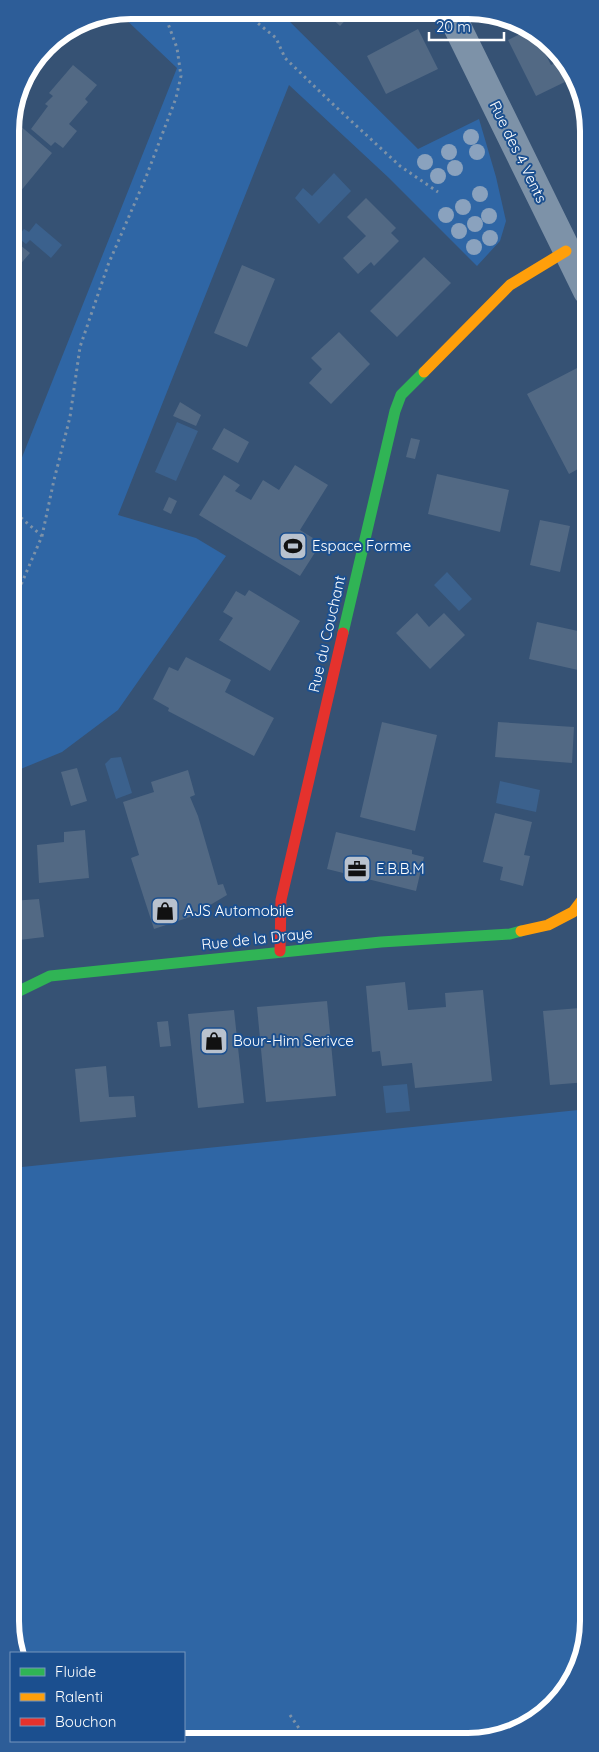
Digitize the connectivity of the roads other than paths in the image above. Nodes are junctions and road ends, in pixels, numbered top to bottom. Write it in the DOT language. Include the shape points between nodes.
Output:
graph roads {
  1 [pos="453,19"];
  2 [pos="566,252"];
  3 [pos="580,278"];
  4 [pos="580,903"];
  5 [pos="280,951"];
  6 [pos="19,992"];
  1 -- 2 [label="street, Rue des 4 Vents"];
  2 -- 3 [label="street, Rue des 4 Vents"];
  2 -- 5 [label="street, Rue du Couchant" via="510,285 401,395 394,411 281,900"];
  4 -- 5 [label="street, Rue de la Draye" via="573,912 548,925 510,934"];
  5 -- 6 [label="street, Rue de la Draye" via="50,976"];
}
